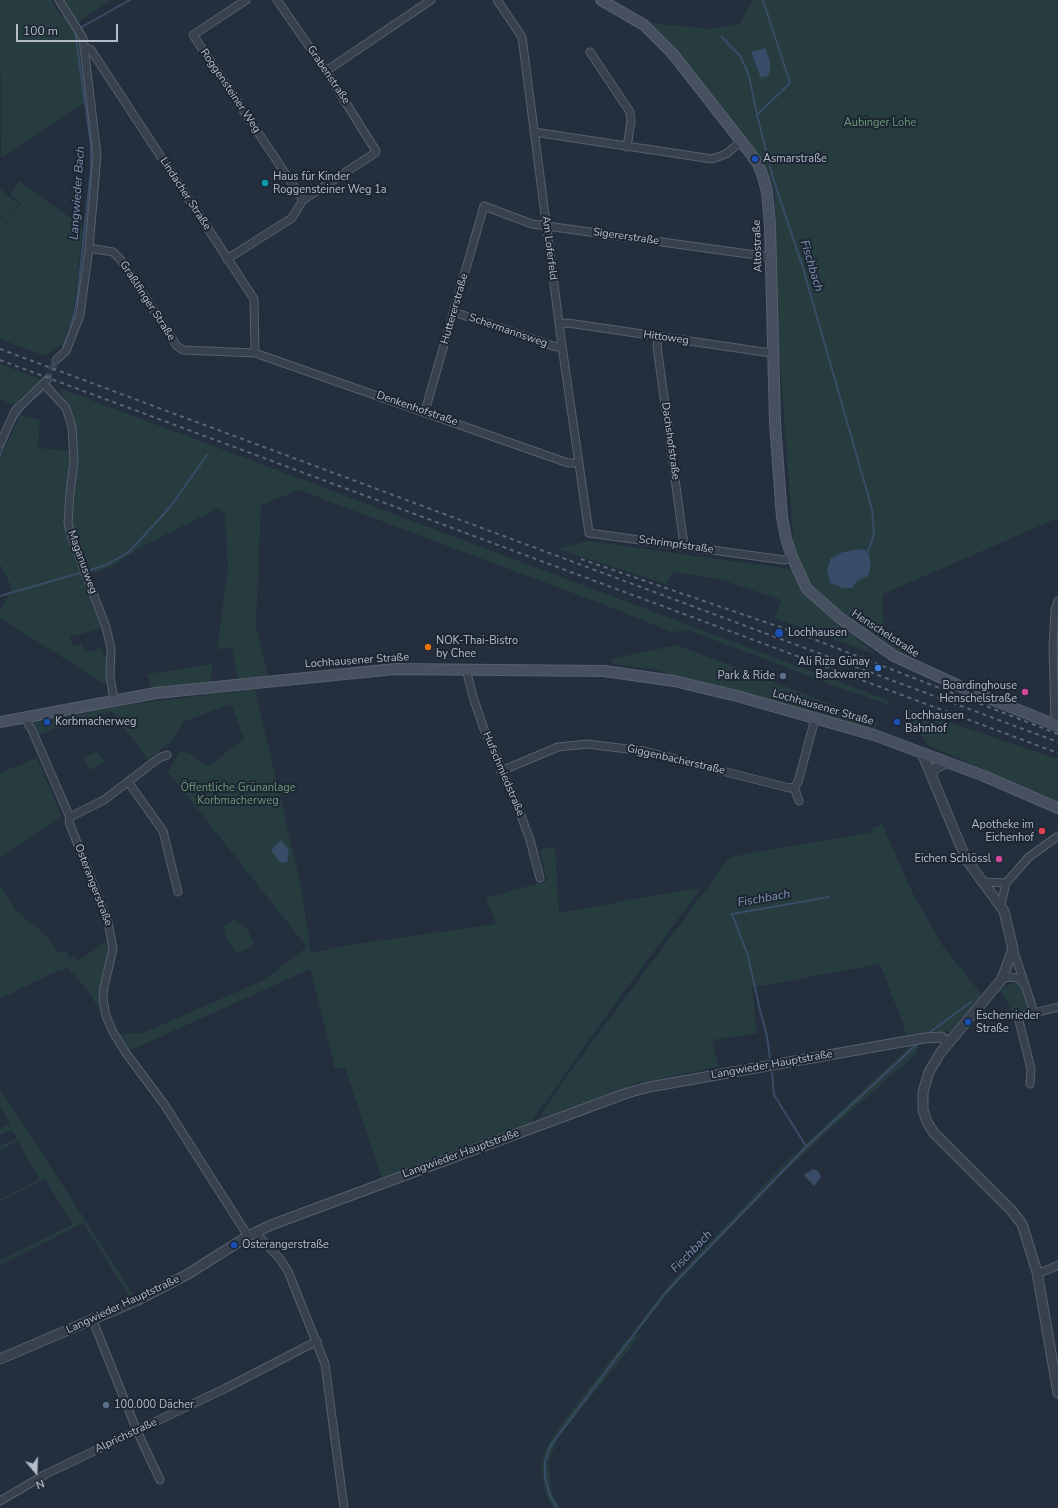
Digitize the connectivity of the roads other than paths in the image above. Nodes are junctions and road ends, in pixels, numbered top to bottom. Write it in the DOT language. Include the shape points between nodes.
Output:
graph roads {
  1 [pos="59,0"];
  2 [pos="246,0"];
  3 [pos="277,0"];
  4 [pos="431,0"];
  5 [pos="498,0"];
  6 [pos="601,0"];
  7 [pos="84,46"];
  8 [pos="590,52"];
  9 [pos="326,71"];
  10 [pos="534,132"];
  11 [pos="742,141"];
  12 [pos="627,147"];
  13 [pos="303,200"];
  14 [pos="484,206"];
  15 [pos="546,226"];
  16 [pos="88,248"];
  17 [pos="770,257"];
  18 [pos="227,259"];
  19 [pos="454,312"];
  20 [pos="559,324"];
  21 [pos="658,336"];
  22 [pos="562,346"];
  23 [pos="772,352"];
  24 [pos="255,353"];
  25 [pos="56,360"];
  26 [pos="425,412"];
  27 [pos="0,444"];
  28 [pos="578,463"];
  29 [pos="584,504"];
  30 [pos="684,545"];
  31 [pos="792,557"];
  32 [pos="1058,601"];
  33 [pos="466,669"];
  34 [pos="114,700"];
  35 [pos="24,717"];
  36 [pos="815,719"];
  37 [pos="0,722"];
  38 [pos="1056,725"];
  39 [pos="922,753"];
  40 [pos="167,755"];
  41 [pos="947,762"];
  42 [pos="501,771"];
  43 [pos="932,776"];
  44 [pos="129,783"];
  45 [pos="794,787"];
  46 [pos="799,800"];
  47 [pos="1058,808"];
  48 [pos="70,817"];
  49 [pos="1058,836"];
  50 [pos="540,878"];
  51 [pos="982,882"];
  52 [pos="1006,883"];
  53 [pos="178,892"];
  54 [pos="1001,905"];
  55 [pos="1013,949"];
  56 [pos="1002,979"];
  57 [pos="1024,984"];
  58 [pos="1058,1007"];
  59 [pos="1034,1012"];
  60 [pos="949,1043"];
  61 [pos="1030,1084"];
  62 [pos="252,1234"];
  63 [pos="1058,1265"];
  64 [pos="1037,1272"];
  65 [pos="93,1321"];
  66 [pos="317,1341"];
  67 [pos="0,1359"];
  68 [pos="1058,1393"];
  69 [pos="137,1431"];
  70 [pos="160,1480"];
  71 [pos="0,1501"];
  72 [pos="344,1508"];
  1 -- 7 [label="street" via="80,32"];
  2 -- 13 [label="street, Roggensteiner Weg" via="193,35"];
  3 -- 9 [label="street, Grabenstraße"];
  4 -- 9 [label="street"];
  5 -- 10 [label="street, Am Loferfeld" via="521,34"];
  6 -- 11 [label="main road, Altostraße" via="644,25 673,54"];
  7 -- 16 [label="street" via="97,155"];
  7 -- 18 [label="street, Lindacher Straße" via="91,50"];
  8 -- 12 [label="street" via="630,112"];
  9 -- 13 [label="street, Grabenstraße" via="376,151"];
  10 -- 12 [label="street"];
  10 -- 15 [label="street, Am Loferfeld"];
  11 -- 12 [label="street" via="726,154 712,159"];
  11 -- 17 [label="main road, Altostraße" via="758,164 767,192"];
  13 -- 18 [label="street" via="292,218"];
  14 -- 15 [label="street, Sigererstraße" via="532,224"];
  14 -- 19 [label="street, Huttererstraße"];
  15 -- 17 [label="street, Sigererstraße"];
  15 -- 20 [label="street, Am Loferfeld"];
  16 -- 24 [label="street, Graßlfinger Straße" via="113,252 120,259 177,346 183,350"];
  16 -- 25 [label="street" via="80,315 66,351"];
  17 -- 23 [label="main road, Altostraße"];
  18 -- 24 [label="street, Lindacher Straße" via="254,299"];
  19 -- 22 [label="street, Schermannsweg" via="556,347"];
  19 -- 26 [label="street, Huttererstraße"];
  20 -- 21 [label="street, Hittoweg" via="568,323"];
  20 -- 22 [label="street, Am Loferfeld"];
  21 -- 23 [label="street, Hittoweg"];
  21 -- 30 [label="street, Dachshofstraße" via="657,346"];
  22 -- 28 [label="street, Am Loferfeld"];
  23 -- 31 [label="main road, Altostraße" via="782,517"];
  24 -- 26 [label="street, Denkenhofstraße"];
  26 -- 28 [label="street, Denkenhofstraße" via="568,463"];
  27 -- 34 [label="street, Maganusweg" via="15,411 45,382 66,408 72,427 74,461 68,523 106,627 111,649 110,676"];
  28 -- 29 [label="street, Am Loferfeld"];
  29 -- 30 [label="street, Schrimpfstraße" via="589,533"];
  30 -- 31 [label="street, Schrimpfstraße" via="784,560"];
  31 -- 38 [label="main road, Henschelstraße" via="807,589 854,628 894,656 966,689"];
  32 -- 38 [label="street" via="1055,610 1053,647"];
  33 -- 34 [label="main road, Lochhausener Straße" via="395,669 201,688"];
  33 -- 36 [label="main road, Lochhausener Straße" via="571,669 623,673 730,694"];
  33 -- 42 [label="street, Hufschmiedstraße" via="472,697"];
  34 -- 35 [label="main road, Lochhausener Straße"];
  35 -- 37 [label="main road, Lochhausener Straße"];
  35 -- 48 [label="street, Osterangerstraße"];
  36 -- 39 [label="main road, Lochhausener Straße" via="874,735"];
  36 -- 45 [label="street" via="798,782"];
  39 -- 41 [label="main road, Lochhausener Straße"];
  39 -- 43 [label="street"];
  40 -- 44 [label="street" via="158,758"];
  41 -- 43 [label="street" via="937,766"];
  41 -- 47 [label="main road, Lochhausener Straße"];
  42 -- 45 [label="street, Giggenbacherstraße" via="558,748 587,744 644,751"];
  42 -- 50 [label="street, Hufschmiedstraße" via="530,840"];
  43 -- 51 [label="street" via="940,801 966,859"];
  44 -- 48 [label="street" via="104,800"];
  44 -- 53 [label="street" via="163,831"];
  45 -- 46 [label="street"];
  48 -- 62 [label="street, Osterangerstraße" via="69,822 104,909 112,936 113,949 103,999 106,1016 126,1053 164,1104"];
  49 -- 52 [label="street" via="1029,857"];
  51 -- 52 [label="street"];
  51 -- 54 [label="street"];
  52 -- 54 [label="street"];
  54 -- 55 [label="street"];
  55 -- 56 [label="street"];
  55 -- 57 [label="street"];
  56 -- 57 [label="street" via="1018,978"];
  56 -- 60 [label="street"];
  57 -- 59 [label="street"];
  58 -- 59 [label="street"];
  59 -- 61 [label="street" via="1018,1017 1031,1068"];
  60 -- 62 [label="street, Langwieder Hauptstraße" via="941,1037 924,1038 649,1087 601,1102"];
  60 -- 64 [label="street" via="929,1072 923,1110 927,1122 934,1133 1022,1224"];
  62 -- 65 [label="street, Langwieder Hauptstraße" via="188,1274"];
  62 -- 66 [label="street, Osterangerstraße" via="280,1258 288,1271"];
  63 -- 64 [label="street"];
  64 -- 68 [label="street"];
  65 -- 67 [label="street, Langwieder Hauptstraße"];
  65 -- 69 [label="street"];
  66 -- 69 [label="street, Alprichstraße"];
  66 -- 72 [label="street, Osterangerstraße" via="326,1372"];
  69 -- 70 [label="street"];
  69 -- 71 [label="street, Alprichstraße" via="46,1474"];
}
